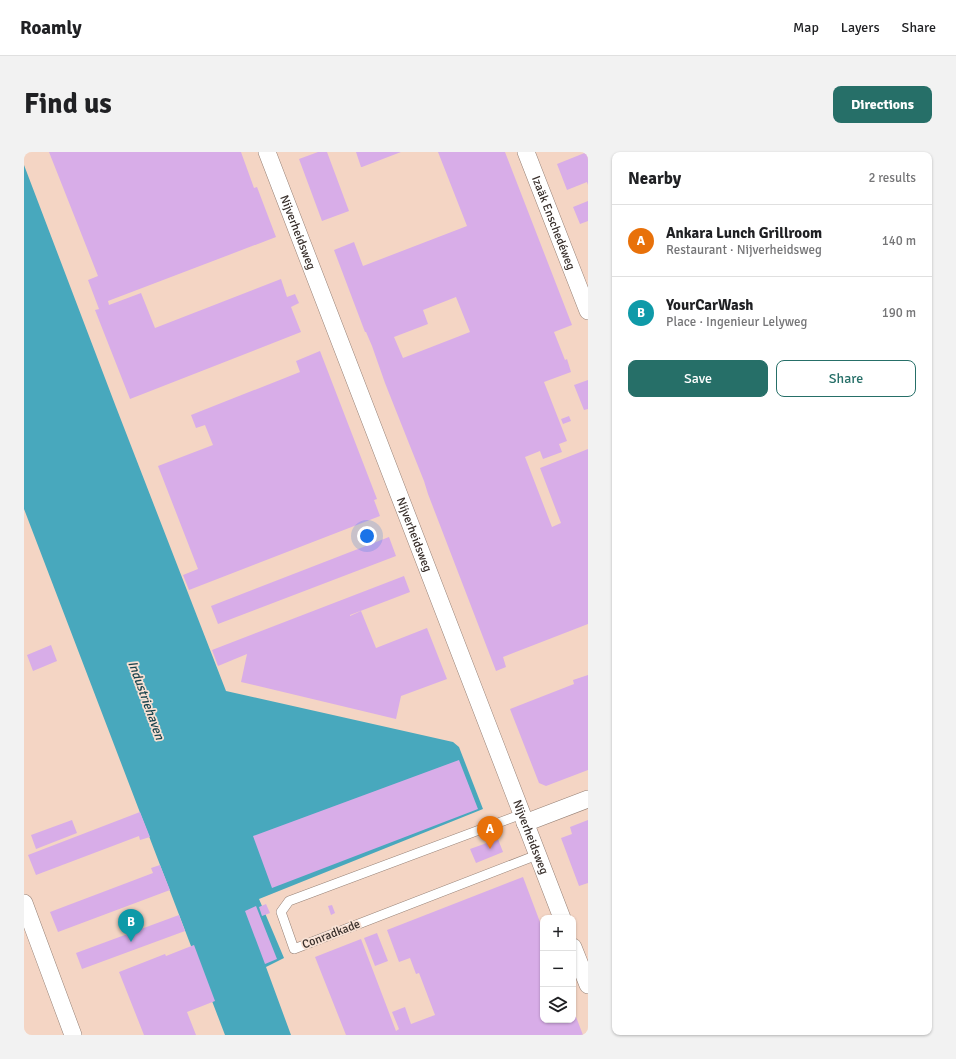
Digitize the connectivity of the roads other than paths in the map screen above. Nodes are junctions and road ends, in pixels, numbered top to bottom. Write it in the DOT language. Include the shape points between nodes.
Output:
graph roads {
  1 [pos="267,152"];
  2 [pos="529,154"];
  3 [pos="588,311"];
  4 [pos="588,799"];
  5 [pos="524,818"];
  6 [pos="537,855"];
  7 [pos="24,903"];
  8 [pos="561,915"];
  9 [pos="575,951"];
  10 [pos="588,985"];
  11 [pos="73,1035"];
  1 -- 5 [label="street, Nijverheidsweg"];
  2 -- 3 [label="street, Izaäk Enschedéweg"];
  4 -- 5 [label="street"];
  5 -- 6 [label="street, Nijverheidsweg"];
  5 -- 6 [label="lane, Conradkade" via="289,901 281,912 294,949"];
  6 -- 8 [label="street, Nijverheidsweg"];
  7 -- 11 [label="street"];
  9 -- 10 [label="street"];
}
